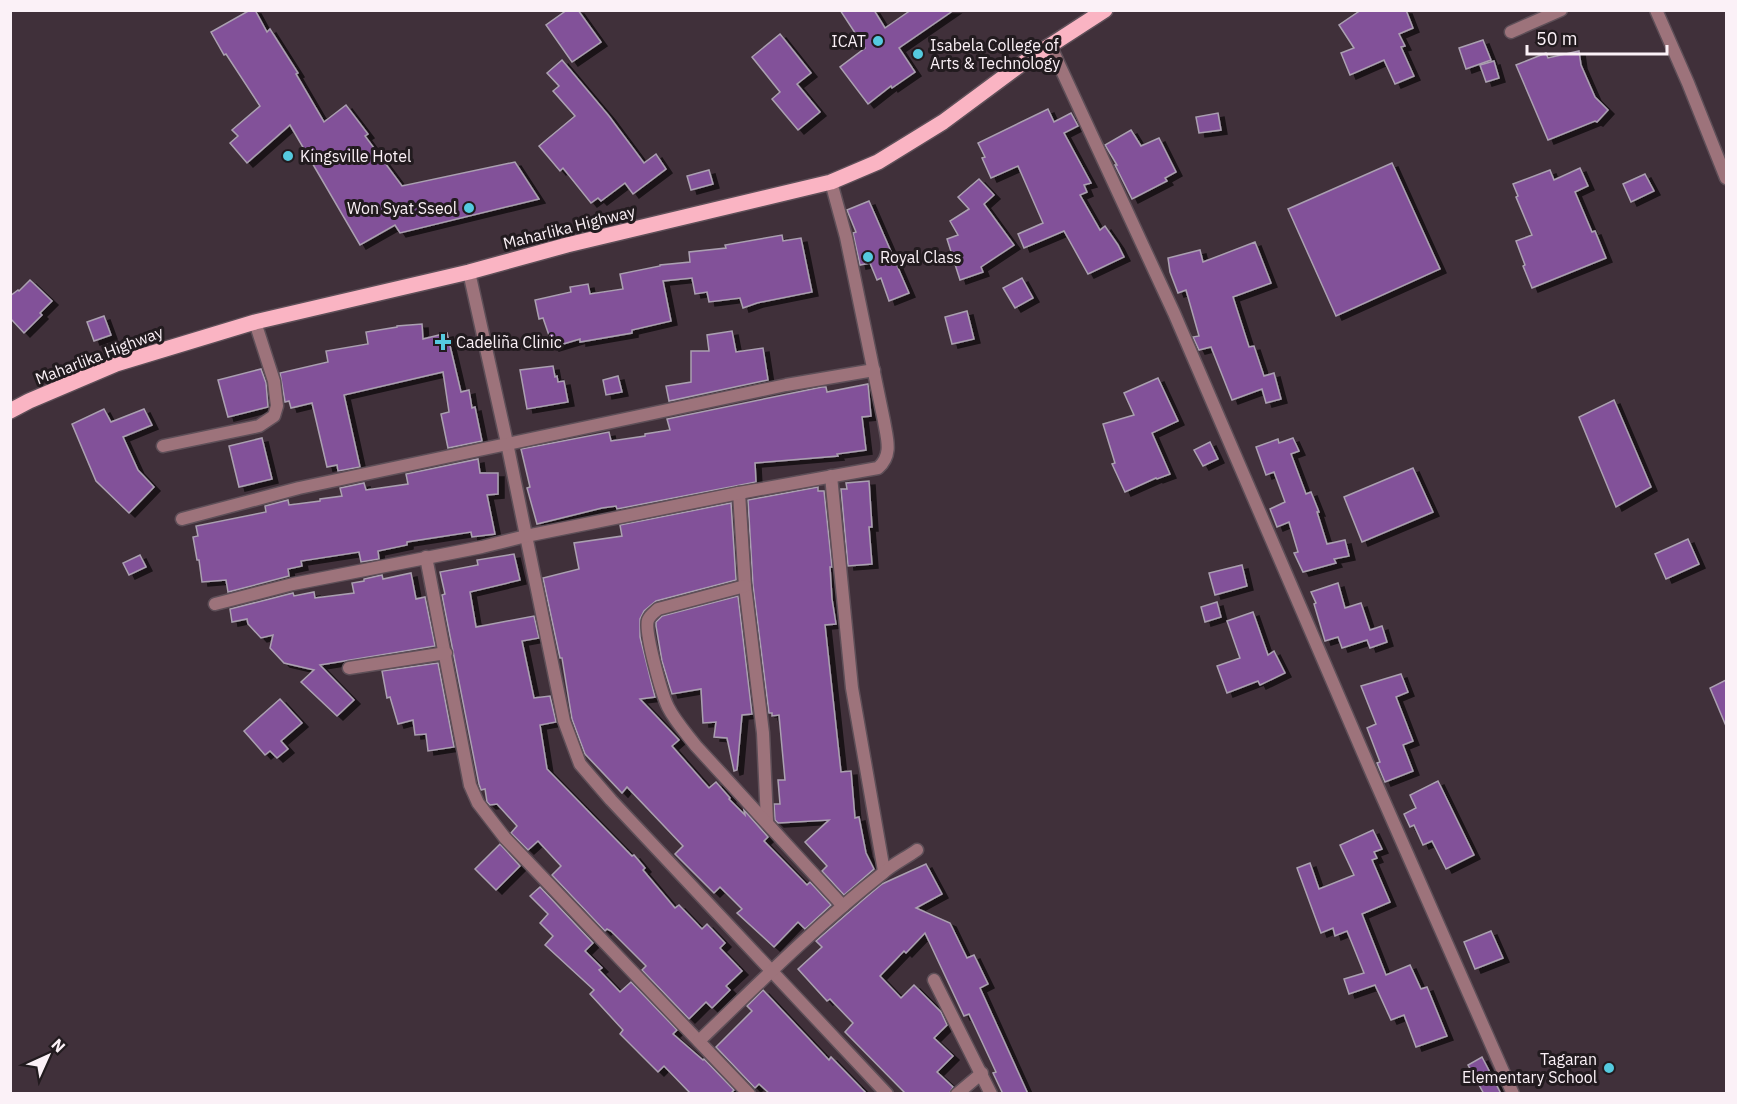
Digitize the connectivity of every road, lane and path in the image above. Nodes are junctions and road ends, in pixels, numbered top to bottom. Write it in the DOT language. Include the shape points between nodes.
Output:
graph roads {
  1 [pos="1105,10"];
  2 [pos="1561,10"];
  3 [pos="1656,10"];
  4 [pos="1511,32"];
  5 [pos="1050,45"];
  6 [pos="1726,178"];
  7 [pos="831,182"];
  8 [pos="469,272"];
  9 [pos="255,322"];
  10 [pos="874,370"];
  11 [pos="10,411"];
  12 [pos="507,443"];
  13 [pos="163,446"];
  14 [pos="831,476"];
  15 [pos="739,493"];
  16 [pos="182,519"];
  17 [pos="526,536"];
  18 [pos="426,557"];
  19 [pos="745,586"];
  20 [pos="215,604"];
  21 [pos="446,653"];
  22 [pos="349,668"];
  23 [pos="767,821"];
  24 [pos="917,850"];
  25 [pos="884,871"];
  26 [pos="843,906"];
  27 [pos="772,970"];
  28 [pos="934,980"];
  29 [pos="699,1041"];
  30 [pos="982,1073"];
  31 [pos="749,1094"];
  32 [pos="887,1094"];
  33 [pos="957,1094"];
  34 [pos="991,1094"];
  35 [pos="1513,1094"];
  1 -- 5 [label="main road, Maharlika Highway"];
  2 -- 4 [label="street"];
  3 -- 6 [label="street"];
  5 -- 7 [label="main road, Maharlika Highway" via="943,122 878,162"];
  5 -- 35 [label="street" via="1174,313"];
  7 -- 8 [label="main road, Maharlika Highway"];
  7 -- 10 [label="street"];
  8 -- 9 [label="main road, Maharlika Highway"];
  8 -- 12 [label="street"];
  9 -- 11 [label="main road, Maharlika Highway" via="116,364"];
  9 -- 13 [label="street" via="274,381 274,416 259,426"];
  10 -- 12 [label="street"];
  10 -- 14 [label="street" via="888,457 878,468"];
  12 -- 16 [label="street" via="299,488"];
  12 -- 17 [label="street"];
  14 -- 15 [label="street"];
  14 -- 25 [label="street" via="852,688"];
  15 -- 17 [label="street"];
  15 -- 19 [label="street"];
  17 -- 18 [label="street"];
  17 -- 27 [label="street" via="564,722 580,764"];
  18 -- 20 [label="street"];
  18 -- 21 [label="street"];
  19 -- 23 [label="street" via="764,733"];
  19 -- 23 [label="street" via="658,609 648,620 648,632 660,686 678,723"];
  21 -- 22 [label="street"];
  21 -- 29 [label="street" via="470,785 478,803 505,838"];
  23 -- 26 [label="street"];
  24 -- 25 [label="street"];
  25 -- 26 [label="street"];
  26 -- 27 [label="street"];
  27 -- 29 [label="street"];
  27 -- 32 [label="street"];
  28 -- 30 [label="street"];
  29 -- 31 [label="street"];
  30 -- 33 [label="street"];
  30 -- 34 [label="street"];
}
